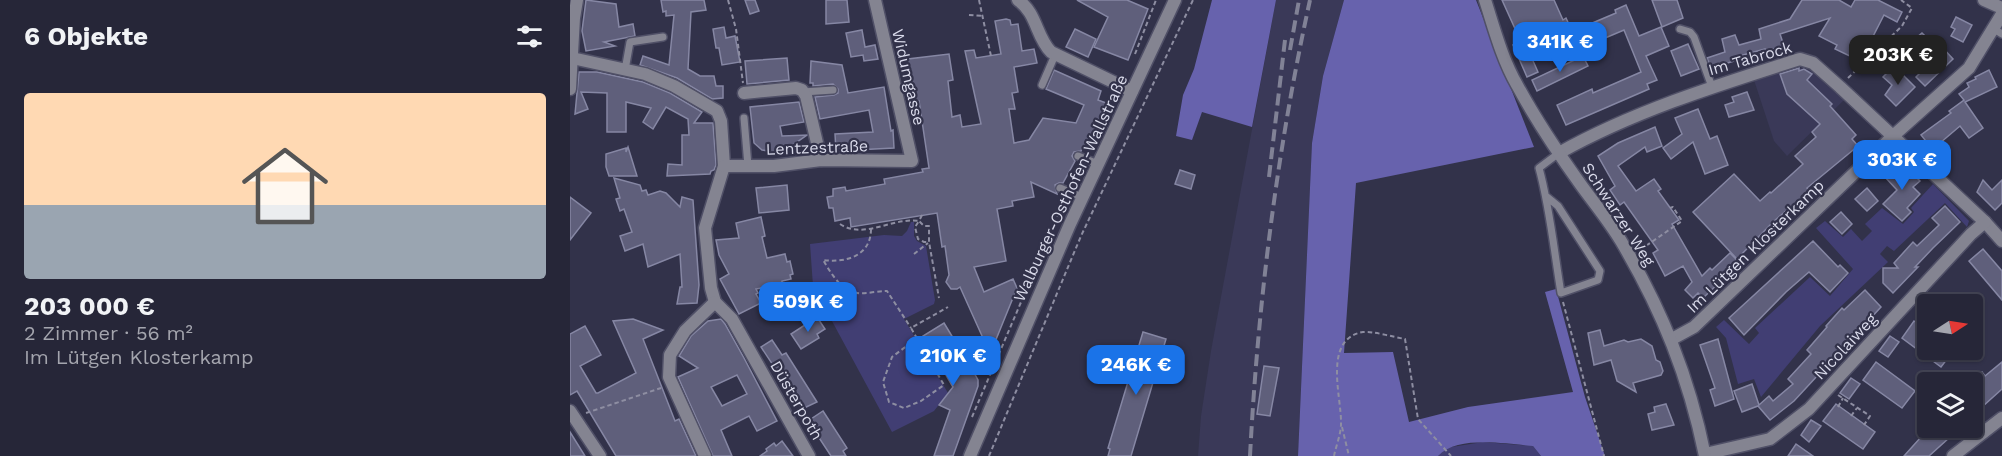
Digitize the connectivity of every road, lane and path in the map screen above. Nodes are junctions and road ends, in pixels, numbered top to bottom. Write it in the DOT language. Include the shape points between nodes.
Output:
graph roads {
  1 [pos="578,0"];
  2 [pos="728,0"];
  3 [pos="875,0"];
  4 [pos="979,0"];
  5 [pos="1018,0"];
  6 [pos="1156,0"];
  7 [pos="1175,0"];
  8 [pos="1193,0"];
  9 [pos="1485,0"];
  10 [pos="1901,0"];
  11 [pos="1984,0"];
  12 [pos="2002,8"];
  13 [pos="2002,14"];
  14 [pos="969,15"];
  15 [pos="983,16"];
  16 [pos="1680,29"];
  17 [pos="1998,32"];
  18 [pos="663,37"];
  19 [pos="1054,55"];
  20 [pos="991,56"];
  21 [pos="1134,56"];
  22 [pos="572,58"];
  23 [pos="625,70"];
  24 [pos="1042,85"];
  25 [pos="1712,87"];
  26 [pos="1840,87"];
  27 [pos="570,89"];
  28 [pos="832,90"];
  29 [pos="1132,91"];
  30 [pos="803,92"];
  31 [pos="744,93"];
  32 [pos="744,118"];
  33 [pos="1098,133"];
  34 [pos="1893,136"];
  35 [pos="1559,153"];
  36 [pos="1081,157"];
  37 [pos="821,160"];
  38 [pos="912,161"];
  39 [pos="1098,164"];
  40 [pos="724,166"];
  41 [pos="748,166"];
  42 [pos="1060,188"];
  43 [pos="1068,191"];
  44 [pos="1082,197"];
  45 [pos="1547,197"];
  46 [pos="1670,208"];
  47 [pos="922,215"];
  48 [pos="918,221"];
  49 [pos="1985,222"];
  50 [pos="840,225"];
  51 [pos="872,229"];
  52 [pos="2002,241"];
  53 [pos="929,242"];
  54 [pos="914,254"];
  55 [pos="1630,257"];
  56 [pos="1065,274"];
  57 [pos="1069,275"];
  58 [pos="1561,293"];
  59 [pos="939,298"];
  60 [pos="716,302"];
  61 [pos="1052,304"];
  62 [pos="948,307"];
  63 [pos="1056,307"];
  64 [pos="911,328"];
  65 [pos="1038,337"];
  66 [pos="1043,339"];
  67 [pos="1672,339"];
  68 [pos="919,342"];
  69 [pos="1025,371"];
  70 [pos="1029,372"];
  71 [pos="671,384"];
  72 [pos="1828,389"];
  73 [pos="1843,398"];
  74 [pos="1011,405"];
  75 [pos="1015,406"];
  76 [pos="1838,406"];
  77 [pos="1857,408"];
  78 [pos="573,415"];
  79 [pos="1851,416"];
  80 [pos="2002,418"];
  81 [pos="969,424"];
  82 [pos="1341,425"];
  83 [pos="1864,425"];
  84 [pos="997,436"];
  85 [pos="1001,437"];
  86 [pos="1705,455"];
  87 [pos="600,456"];
  88 [pos="705,456"];
  89 [pos="809,456"];
  90 [pos="970,456"];
  91 [pos="989,456"];
  92 [pos="1334,456"];
  93 [pos="1349,456"];
  94 [pos="1450,456"];
  95 [pos="1604,456"];
  96 [pos="1953,456"];
  1 -- 22 [label="street"];
  2 -- 31 [label="path"];
  3 -- 38 [label="street, Widumgasse"];
  4 -- 15 [label="path"];
  5 -- 19 [label="street" via="1028,8"];
  6 -- 21 [label="path"];
  7 -- 29 [label="street, Walburger-Osthofen-Wallstraße"];
  8 -- 56 [label="path"];
  9 -- 35 [label="street, Schwarzer Weg" via="1516,84"];
  10 -- 26 [label="path" via="1911,8 1902,26"];
  11 -- 12 [label="street"];
  13 -- 17 [label="street, Im Lütgen Klosterkamp"];
  14 -- 15 [label="path"];
  15 -- 20 [label="path"];
  16 -- 25 [label="lane" via="1694,37"];
  17 -- 34 [label="street, Im Lütgen Klosterkamp" via="1969,68"];
  18 -- 23 [label="lane" via="630,42"];
  19 -- 24 [label="lane"];
  19 -- 29 [label="street"];
  22 -- 23 [label="street"];
  22 -- 27 [label="street"];
  23 -- 40 [label="street" via="674,86 717,111"];
  25 -- 26 [label="street, Im Tabrock" via="1800,59 1813,63"];
  25 -- 35 [label="street, Im Tabrock"];
  26 -- 34 [label="street, Im Tabrock"];
  28 -- 30 [label="lane"];
  29 -- 39 [label="street, Walburger-Osthofen-Wallstraße"];
  30 -- 31 [label="street" via="796,88"];
  30 -- 37 [label="street"];
  32 -- 41 [label="lane"];
  33 -- 36 [label="path"];
  34 -- 49 [label="street, Im Tabrock"];
  34 -- 67 [label="street, Im Lütgen Klosterkamp" via="1694,327"];
  35 -- 45 [label="lane" via="1539,168"];
  35 -- 55 [label="street, Schwarzer Weg"];
  36 -- 39 [label="lane"];
  36 -- 43 [label="path"];
  37 -- 38 [label="street, Lentzestraße"];
  37 -- 41 [label="street, Lentzestraße"];
  39 -- 44 [label="street, Walburger-Osthofen-Wallstraße"];
  40 -- 41 [label="street, Lentzestraße"];
  40 -- 60 [label="street" via="705,228"];
  42 -- 43 [label="lane"];
  43 -- 44 [label="lane"];
  43 -- 81 [label="path"];
  44 -- 90 [label="street, Walburger-Osthofen-Wallstraße"];
  45 -- 58 [label="lane"];
  45 -- 58 [label="lane" via="1558,206 1600,271 1598,280"];
  46 -- 55 [label="path" via="1682,220"];
  47 -- 48 [label="path"];
  48 -- 51 [label="path"];
  48 -- 53 [label="path" via="929,225"];
  48 -- 53 [label="path" via="918,239"];
  49 -- 52 [label="street, Im Tabrock"];
  49 -- 72 [label="street, Nicolaiweg"];
  50 -- 51 [label="path" via="849,231"];
  51 -- 64 [label="path" via="871,238 859,255 823,260 845,289 857,293 887,291"];
  53 -- 54 [label="path"];
  53 -- 59 [label="path"];
  55 -- 67 [label="street, Schwarzer Weg"];
  56 -- 57 [label="path"];
  56 -- 61 [label="path"];
  58 -- 95 [label="path"];
  60 -- 71 [label="street" via="685,331 670,355"];
  60 -- 89 [label="street, Düsterpoth" via="732,319"];
  61 -- 63 [label="path"];
  61 -- 65 [label="path"];
  62 -- 64 [label="path"];
  64 -- 68 [label="path"];
  65 -- 66 [label="path"];
  65 -- 69 [label="path"];
  67 -- 86 [label="street, Schwarzer Weg" via="1692,396"];
  68 -- 68 [label="path" via="944,385 904,408 889,402 883,382 892,357"];
  69 -- 70 [label="path"];
  69 -- 74 [label="path"];
  71 -- 78 [label="path"];
  71 -- 88 [label="street"];
  72 -- 73 [label="path"];
  72 -- 86 [label="street, Nicolaiweg" via="1809,410 1770,439"];
  73 -- 76 [label="path"];
  73 -- 77 [label="path"];
  74 -- 75 [label="path"];
  74 -- 84 [label="path"];
  77 -- 79 [label="path"];
  77 -- 83 [label="path" via="1870,416"];
  78 -- 87 [label="street"];
  80 -- 96 [label="street"];
  82 -- 92 [label="path"];
  82 -- 93 [label="path"];
  82 -- 94 [label="path" via="1338,353 1349,339 1363,332 1405,339 1418,419"];
  84 -- 85 [label="path"];
  84 -- 91 [label="path"];
}
